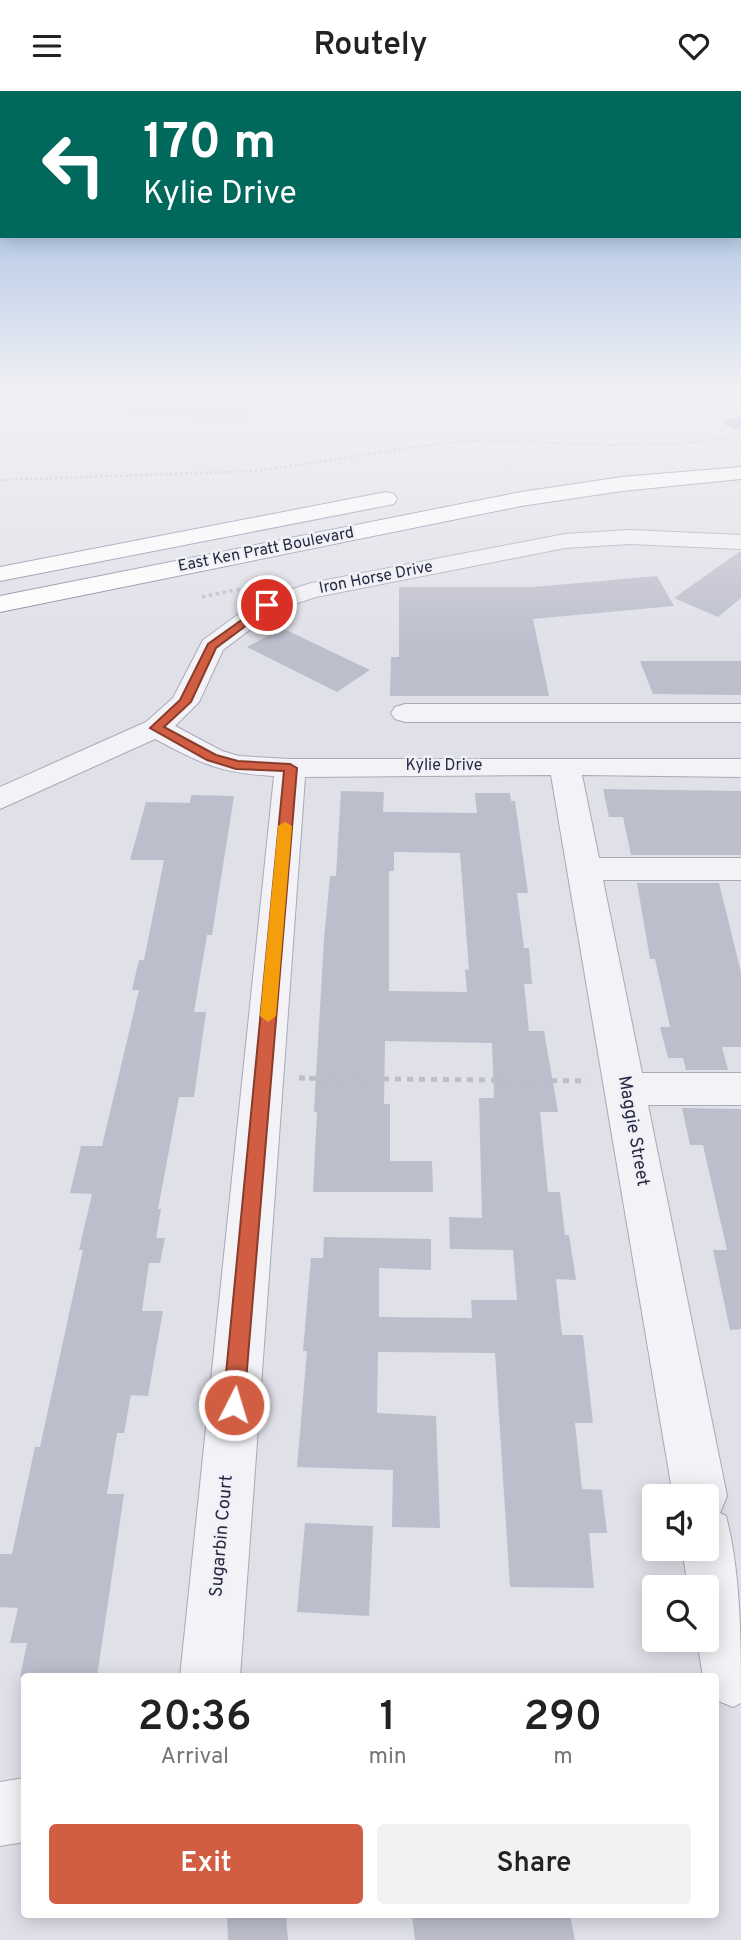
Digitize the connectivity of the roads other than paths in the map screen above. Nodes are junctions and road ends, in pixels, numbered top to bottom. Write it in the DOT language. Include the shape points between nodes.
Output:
graph roads {
  1 [pos="716,475"];
  2 [pos="411,494"];
  3 [pos="741,542"];
  4 [pos="0,575"];
  5 [pos="0,604"];
  6 [pos="405,713"];
  7 [pos="741,713"];
  8 [pos="156,728"];
  9 [pos="565,765"];
  10 [pos="290,768"];
  11 [pos="741,768"];
  12 [pos="0,799"];
  13 [pos="584,869"];
  14 [pos="738,877"];
  15 [pos="625,1085"];
  16 [pos="741,1089"];
  17 [pos="698,1484"];
  18 [pos="711,1561"];
  19 [pos="210,1673"];
  20 [pos="730,1678"];
  21 [pos="21,1810"];
  22 [pos="0,1814"];
  1 -- 5 [label="highway, East Ken Pratt Boulevard" via="521,499"];
  2 -- 4 [label="highway, East Ken Pratt Boulevard"];
  3 -- 8 [label="street, Iron Horse Drive" via="630,537 565,541 311,591 267,605 212,646 185,702"];
  6 -- 7 [label="street"];
  8 -- 10 [label="street, Kylie Drive" via="236,765"];
  8 -- 12 [label="street, Iron Horse Drive"];
  9 -- 10 [label="street, Kylie Drive"];
  9 -- 11 [label="street, Kylie Drive"];
  9 -- 13 [label="street, Maggie Street"];
  10 -- 19 [label="street, Sugarbin Court"];
  13 -- 14 [label="street"];
  13 -- 15 [label="street, Maggie Street"];
  15 -- 16 [label="street"];
  15 -- 17 [label="street, Maggie Street"];
  18 -- 20 [label="street"];
  21 -- 22 [label="street"];
}
